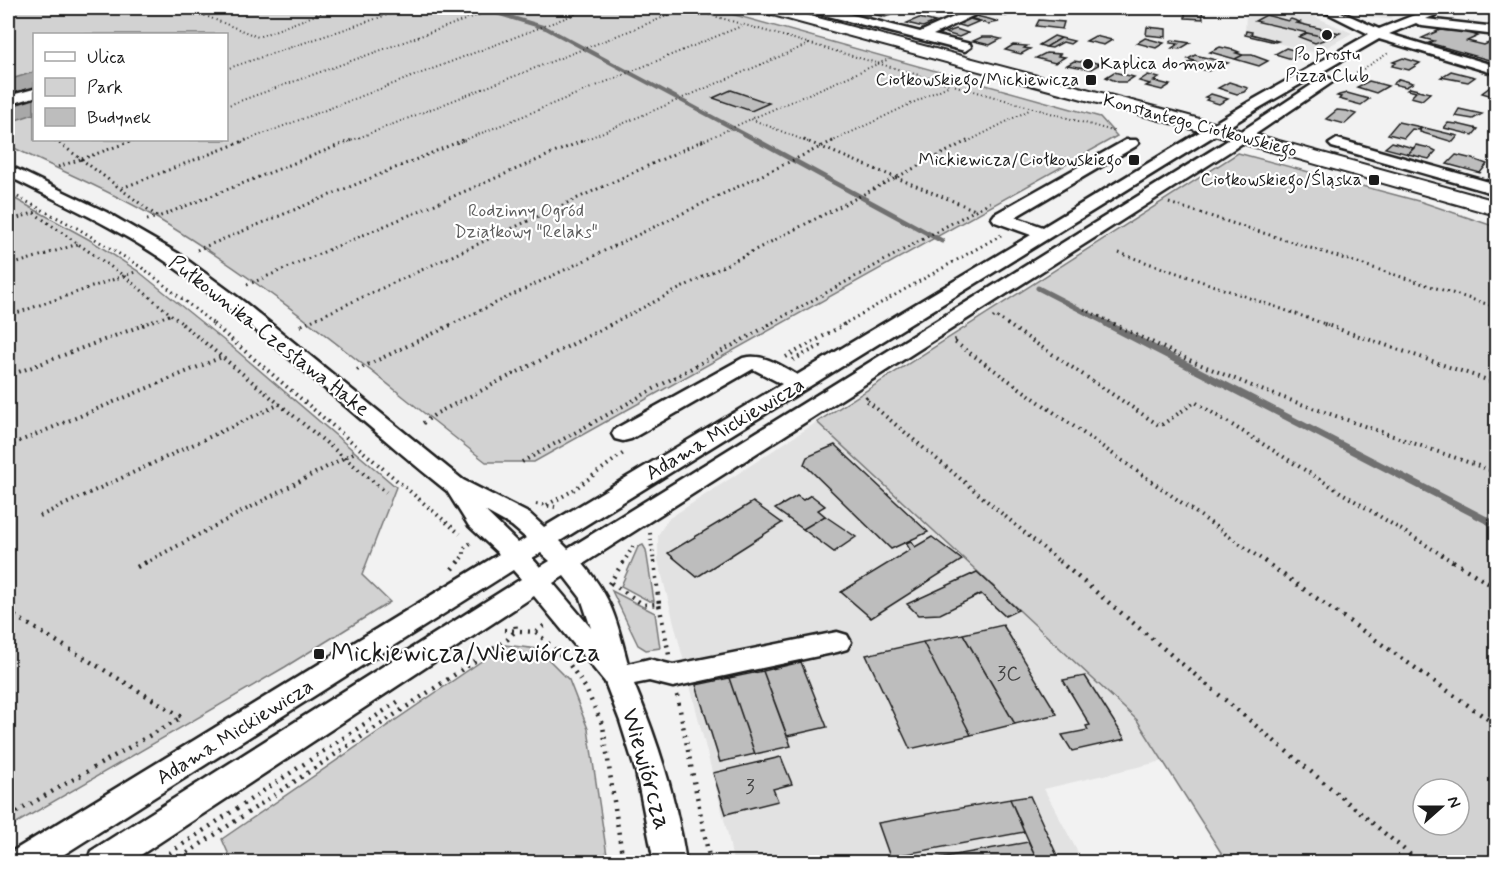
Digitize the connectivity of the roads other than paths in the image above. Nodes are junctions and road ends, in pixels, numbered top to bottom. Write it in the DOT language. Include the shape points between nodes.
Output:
graph roads {
  1 [pos="764,8"];
  2 [pos="790,8"];
  3 [pos="813,8"];
  4 [pos="983,8"];
  5 [pos="1323,8"];
  6 [pos="1437,10"];
  7 [pos="1422,22"];
  8 [pos="1497,31"];
  9 [pos="1378,34"];
  10 [pos="921,36"];
  11 [pos="1392,40"];
  12 [pos="965,47"];
  13 [pos="1346,54"];
  14 [pos="1362,58"];
  15 [pos="1497,70"];
  16 [pos="32,93"];
  17 [pos="8,101"];
  18 [pos="1254,105"];
  19 [pos="1156,108"];
  20 [pos="1279,111"];
  21 [pos="1221,125"];
  22 [pos="1248,132"];
  23 [pos="1131,143"];
  24 [pos="1325,150"];
  25 [pos="1181,151"];
  26 [pos="1362,154"];
  27 [pos="1207,158"];
  28 [pos="8,170"];
  29 [pos="1497,189"];
  30 [pos="1497,196"];
  31 [pos="1497,208"];
  32 [pos="1046,234"];
  33 [pos="798,385"];
  34 [pos="628,440"];
  35 [pos="455,485"];
  36 [pos="611,499"];
  37 [pos="643,523"];
  38 [pos="544,540"];
  39 [pos="516,556"];
  40 [pos="567,562"];
  41 [pos="537,582"];
  42 [pos="837,642"];
  43 [pos="617,678"];
  44 [pos="25,862"];
  45 [pos="103,862"];
  46 [pos="670,862"];
  1 -- 19 [label="main road, Konstantego Ciołkowskiego"];
  2 -- 19 [label="main road, Konstantego Ciołkowskiego"];
  3 -- 10 [label="street"];
  4 -- 10 [label="street"];
  5 -- 9 [label="street"];
  6 -- 7 [label="street, Adama Mickiewicza"];
  6 -- 9 [label="street, Adama Mickiewicza"];
  7 -- 8 [label="street"];
  7 -- 11 [label="street, Adama Mickiewicza"];
  9 -- 11 [label="street"];
  9 -- 13 [label="street, Adama Mickiewicza"];
  10 -- 12 [label="street"];
  11 -- 14 [label="street, Adama Mickiewicza"];
  11 -- 15 [label="street"];
  13 -- 14 [label="street"];
  13 -- 18 [label="street, Adama Mickiewicza"];
  14 -- 20 [label="street, Adama Mickiewicza"];
  16 -- 17 [label="street"];
  18 -- 20 [label="street" via="1261,110"];
  18 -- 21 [label="street, Adama Mickiewicza"];
  19 -- 21 [label="main road, Konstantego Ciołkowskiego"];
  20 -- 22 [label="street, Adama Mickiewicza"];
  21 -- 22 [label="main road, Konstantego Ciołkowskiego"];
  21 -- 25 [label="street, Adama Mickiewicza"];
  22 -- 24 [label="main road, Konstantego Ciołkowskiego"];
  22 -- 27 [label="street, Adama Mickiewicza"];
  23 -- 32 [label="street" via="1001,218"];
  24 -- 26 [label="main road, Konstantego Ciołkowskiego"];
  24 -- 31 [label="main road, Konstantego Ciołkowskiego"];
  25 -- 27 [label="street" via="1200,153"];
  25 -- 32 [label="street, Adama Mickiewicza"];
  26 -- 29 [label="street, Konstantego Ciołkowskiego"];
  26 -- 30 [label="main road, Konstantego Ciołkowskiego"];
  27 -- 37 [label="street, Adama Mickiewicza"];
  28 -- 35 [label="street, Pułkownika Czesława Hake" via="173,258"];
  32 -- 33 [label="street, Adama Mickiewicza"];
  33 -- 34 [label="street" via="768,367 750,362"];
  33 -- 36 [label="street, Adama Mickiewicza"];
  35 -- 38 [label="street, Pułkownika Czesława Hake" via="521,520"];
  35 -- 39 [label="street, Pułkownika Czesława Hake" via="478,520"];
  36 -- 37 [label="street"];
  36 -- 38 [label="street, Adama Mickiewicza"];
  37 -- 40 [label="street, Adama Mickiewicza"];
  38 -- 39 [label="street, Adama Mickiewicza"];
  38 -- 40 [label="street, Pułkownika Czesława Hake"];
  39 -- 41 [label="street, Pułkownika Czesława Hake"];
  39 -- 44 [label="street, Adama Mickiewicza"];
  40 -- 41 [label="street, Adama Mickiewicza"];
  40 -- 43 [label="street, Wiewiórcza" via="593,594"];
  41 -- 43 [label="street, Wiewiórcza"];
  41 -- 45 [label="street, Adama Mickiewicza"];
  42 -- 43 [label="street" via="673,676 649,670"];
  43 -- 46 [label="street, Wiewiórcza" via="651,772"];
}
